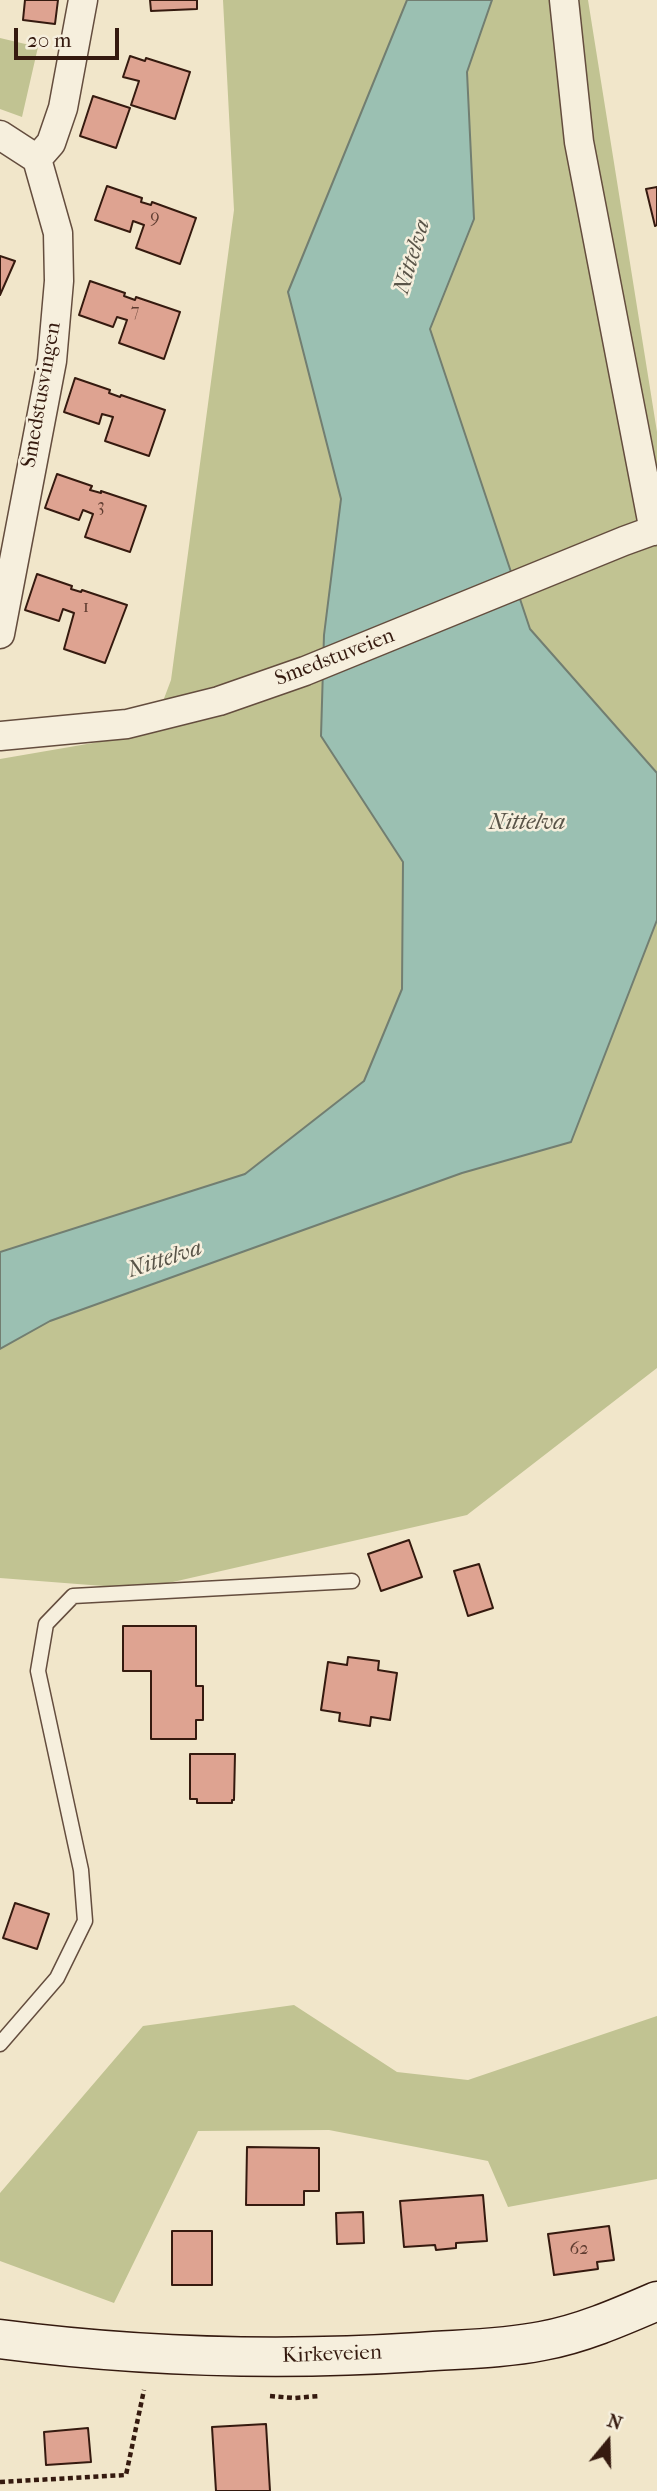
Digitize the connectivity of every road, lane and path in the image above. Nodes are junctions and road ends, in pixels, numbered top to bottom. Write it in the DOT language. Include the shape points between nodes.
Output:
graph roads {
  1 [pos="83,0"];
  2 [pos="564,0"];
  3 [pos="0,135"];
  4 [pos="37,159"];
  5 [pos="655,530"];
  6 [pos="0,634"];
  7 [pos="0,736"];
  8 [pos="352,1581"];
  9 [pos="0,2044"];
  10 [pos="657,2301"];
  11 [pos="0,2339"];
  12 [pos="145,2385"];
  13 [pos="0,2482"];
  1 -- 4 [label="street" via="63,108 51,143"];
  2 -- 5 [label="street" via="579,142"];
  3 -- 4 [label="street"];
  4 -- 6 [label="street, Smedstusvingen" via="58,233 59,281 52,361"];
  5 -- 7 [label="street, Smedstuveien" via="219,701 127,724"];
  8 -- 9 [label="lane" via="73,1596 46,1624 38,1671 81,1870 85,1921 57,1978"];
  10 -- 11 [label="main road, Kirkeveien" via="542,2341 357,2356 147,2353"];
  12 -- 13 [label="path" via="125,2475"];
}
